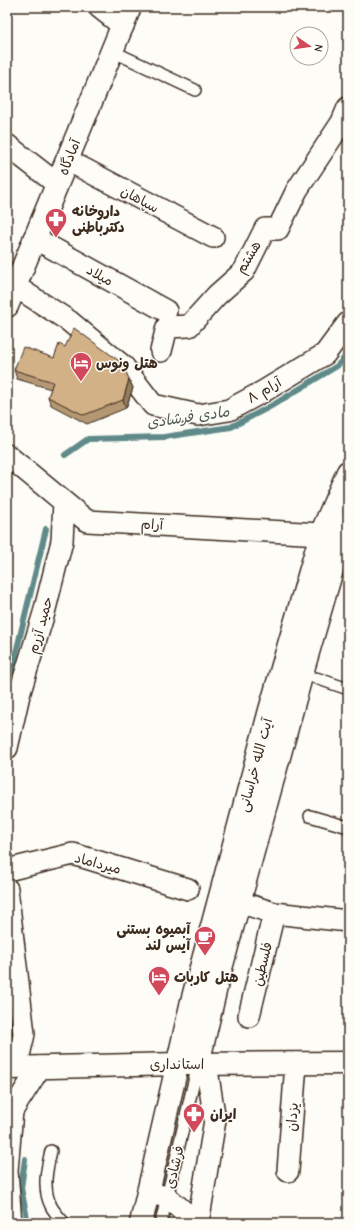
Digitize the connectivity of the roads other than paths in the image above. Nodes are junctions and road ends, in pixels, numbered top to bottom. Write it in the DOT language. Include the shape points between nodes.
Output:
graph roads {
  1 [pos="99,7"];
  2 [pos="126,16"];
  3 [pos="112,52"];
  4 [pos="195,90"];
  5 [pos="348,108"];
  6 [pos="7,144"];
  7 [pos="67,160"];
  8 [pos="57,184"];
  9 [pos="213,237"];
  10 [pos="34,238"];
  11 [pos="11,283"];
  12 [pos="7,306"];
  13 [pos="166,311"];
  14 [pos="345,330"];
  15 [pos="162,351"];
  16 [pos="7,455"];
  17 [pos="348,472"];
  18 [pos="64,502"];
  19 [pos="348,522"];
  20 [pos="321,534"];
  21 [pos="300,673"];
  22 [pos="348,689"];
  23 [pos="7,748"];
  24 [pos="310,816"];
  25 [pos="348,826"];
  26 [pos="7,870"];
  27 [pos="7,889"];
  28 [pos="188,889"];
  29 [pos="239,902"];
  30 [pos="274,913"];
  31 [pos="348,921"];
  32 [pos="250,1016"];
  33 [pos="348,1057"];
  34 [pos="186,1062"];
  35 [pos="296,1063"];
  36 [pos="348,1063"];
  37 [pos="10,1066"];
  38 [pos="40,1067"];
  39 [pos="52,1151"];
  40 [pos="288,1171"];
  41 [pos="158,1195"];
  42 [pos="11,1223"];
  43 [pos="64,1223"];
  44 [pos="141,1223"];
  45 [pos="161,1223"];
  46 [pos="198,1223"];
  1 -- 2 [label="street"];
  2 -- 3 [label="main road, آمادگاه"];
  3 -- 4 [label="lane"];
  3 -- 7 [label="main road, آمادگاه"];
  5 -- 15 [label="street, هشتم" via="342,122 297,190 278,229 265,229 244,271 217,295 189,326 167,327"];
  6 -- 8 [label="street"];
  7 -- 8 [label="main road, آمادگاه"];
  7 -- 9 [label="street, سپاهان"];
  8 -- 10 [label="main road, آمادگاه"];
  10 -- 11 [label="main road, آمادگاه"];
  10 -- 13 [label="street, میلاد"];
  11 -- 12 [label="main road, آمادگاه"];
  11 -- 14 [label="street, ۸ آرام" via="69,321 124,367 152,405 198,415 229,410 264,391 325,354"];
  16 -- 18 [label="street, آرام"];
  17 -- 20 [label="main road, آیت الله خراسانی"];
  18 -- 20 [label="street, آرام" via="87,521"];
  18 -- 23 [label="street, حمید آزرم" via="62,541 44,613 19,695"];
  19 -- 21 [label="main road, آیت الله خراسانی"];
  20 -- 21 [label="main road, آیت الله خراسانی"];
  21 -- 22 [label="lane"];
  21 -- 29 [label="main road, آیت الله خراسانی"];
  21 -- 34 [label="main road, آیت الله خراسانی" via="216,912"];
  24 -- 25 [label="lane"];
  26 -- 28 [label="street, میرداماد" via="73,854"];
  27 -- 37 [label="street" via="24,1034"];
  29 -- 30 [label="street"];
  29 -- 34 [label="main road, آیت الله خراسانی" via="217,983"];
  30 -- 31 [label="street"];
  30 -- 32 [label="street, فلسطین"];
  33 -- 34 [label="lane, استانداری"];
  34 -- 35 [label="main road, استانداری"];
  34 -- 37 [label="lane"];
  34 -- 38 [label="main road, استانداری"];
  34 -- 41 [label="main road, فرشادی"];
  34 -- 46 [label="street" via="215,1120"];
  35 -- 36 [label="main road, استانداری"];
  35 -- 40 [label="street, یزدان"];
  37 -- 38 [label="main road, استانداری"];
  38 -- 42 [label="street" via="12,1111 8,1171"];
  39 -- 43 [label="lane" via="46,1175 47,1188 51,1206"];
  41 -- 44 [label="main road, فرشادی"];
  41 -- 45 [label="lane, فرشادی"];
  41 -- 46 [label="street"];
}
